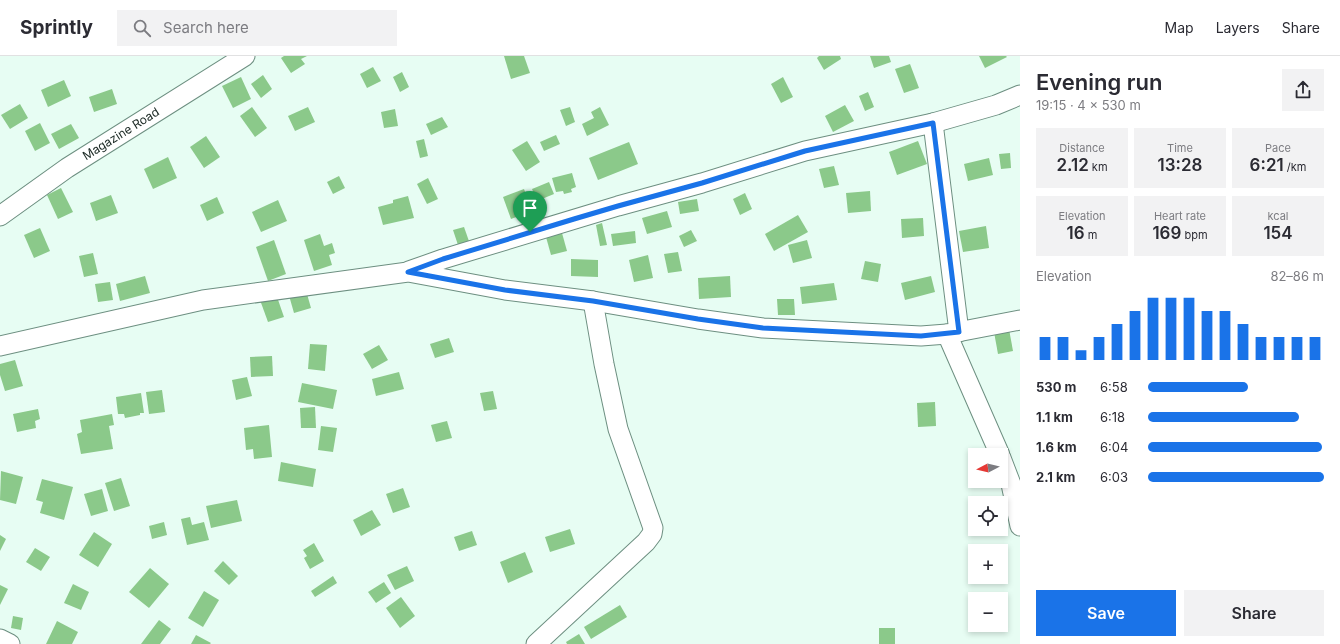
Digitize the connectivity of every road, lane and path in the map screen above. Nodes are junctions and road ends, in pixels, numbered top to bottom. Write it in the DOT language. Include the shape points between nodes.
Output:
graph roads {
  1 [pos="245,56"];
  2 [pos="1020,95"];
  3 [pos="933,123"];
  4 [pos="0,216"];
  5 [pos="408,272"];
  6 [pos="593,301"];
  7 [pos="1020,320"];
  8 [pos="953,333"];
  9 [pos="0,346"];
  10 [pos="997,448"];
  11 [pos="1008,475"];
  12 [pos="1020,526"];
  13 [pos="0,639"];
  14 [pos="10,644"];
  15 [pos="536,644"];
  1 -- 4 [label="street, Magazine Road" via="67,168"];
  2 -- 3 [label="street" via="996,105"];
  3 -- 5 [label="street" via="805,151 443,259"];
  3 -- 8 [label="street"];
  5 -- 6 [label="street" via="505,290"];
  5 -- 9 [label="street" via="202,300"];
  6 -- 8 [label="street" via="763,328 921,336"];
  6 -- 15 [label="street" via="618,429 653,528 652,534 641,546"];
  7 -- 8 [label="street"];
  8 -- 10 [label="street"];
  11 -- 12 [label="street"];
  13 -- 14 [label="street"];
}
